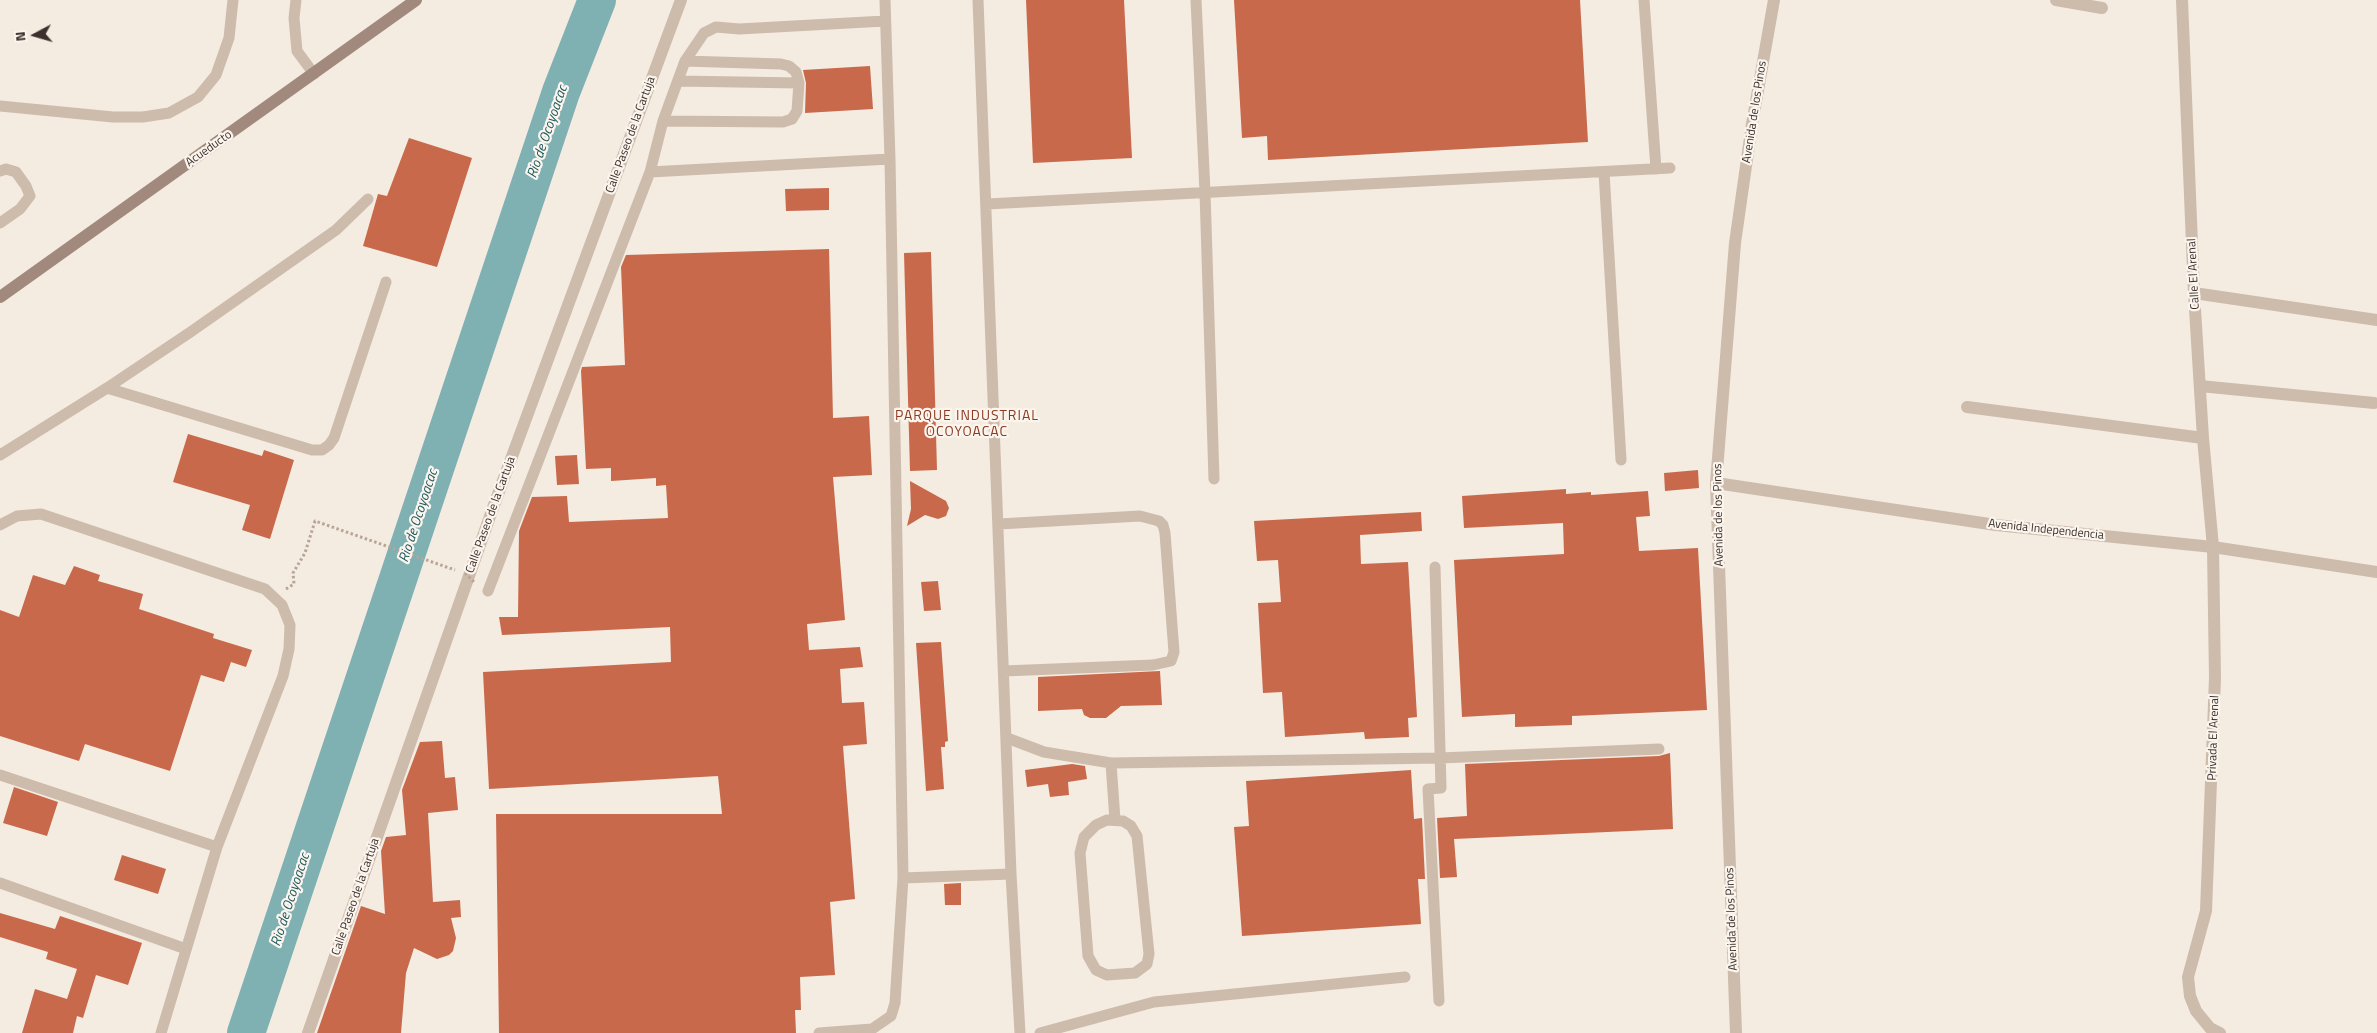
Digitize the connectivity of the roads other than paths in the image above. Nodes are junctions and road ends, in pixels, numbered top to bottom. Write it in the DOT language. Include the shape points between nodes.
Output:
graph roads {
  1 [pos="233,0"];
  2 [pos="296,0"];
  3 [pos="416,0"];
  4 [pos="681,0"];
  5 [pos="885,0"];
  6 [pos="978,0"];
  7 [pos="1196,0"];
  8 [pos="1644,0"];
  9 [pos="1774,0"];
  10 [pos="2056,0"];
  11 [pos="2182,0"];
  12 [pos="2102,8"];
  13 [pos="884,21"];
  14 [pos="685,61"];
  15 [pos="314,74"];
  16 [pos="678,81"];
  17 [pos="799,83"];
  18 [pos="0,106"];
  19 [pos="663,121"];
  20 [pos="890,160"];
  21 [pos="1670,168"];
  22 [pos="1656,169"];
  23 [pos="0,171"];
  24 [pos="650,172"];
  25 [pos="1604,172"];
  26 [pos="1205,192"];
  27 [pos="368,199"];
  28 [pos="986,204"];
  29 [pos="0,223"];
  30 [pos="386,282"];
  31 [pos="2194,293"];
  32 [pos="0,297"];
  33 [pos="2377,320"];
  34 [pos="2200,386"];
  35 [pos="107,388"];
  36 [pos="2374,403"];
  37 [pos="1967,407"];
  38 [pos="2203,438"];
  39 [pos="0,455"];
  40 [pos="1621,460"];
  41 [pos="1214,479"];
  42 [pos="1716,483"];
  43 [pos="999,524"];
  44 [pos="0,525"];
  45 [pos="2213,547"];
  46 [pos="1435,567"];
  47 [pos="2377,572"];
  48 [pos="488,591"];
  49 [pos="1004,671"];
  50 [pos="1007,738"];
  51 [pos="1659,749"];
  52 [pos="1440,758"];
  53 [pos="1111,763"];
  54 [pos="0,775"];
  55 [pos="1115,820"];
  56 [pos="216,846"];
  57 [pos="1011,874"];
  58 [pos="903,878"];
  59 [pos="0,883"];
  60 [pos="186,949"];
  61 [pos="1404,977"];
  62 [pos="1439,1001"];
  63 [pos="161,1033"];
  64 [pos="308,1033"];
  65 [pos="819,1033"];
  66 [pos="1020,1033"];
  67 [pos="1040,1033"];
  68 [pos="1736,1033"];
  69 [pos="2220,1033"];
  1 -- 18 [label="lane" via="229,38 216,75 198,97 169,113 143,117 113,116"];
  2 -- 15 [label="lane" via="297,51"];
  3 -- 15 [label="main road, Acueducto"];
  4 -- 64 [label="street, Calle Paseo de la Cartuja" via="494,506"];
  5 -- 13 [label="lane"];
  6 -- 28 [label="lane"];
  7 -- 26 [label="lane"];
  8 -- 22 [label="lane"];
  9 -- 42 [label="street, Avenida de los Pinos" via="1735,243"];
  10 -- 12 [label="street"];
  11 -- 31 [label="street, Calle El Arenal"];
  13 -- 14 [label="lane" via="739,30 716,27 704,33"];
  13 -- 20 [label="lane"];
  14 -- 16 [label="lane"];
  14 -- 17 [label="lane" via="781,64 796,72"];
  15 -- 32 [label="main road, Acueducto"];
  16 -- 17 [label="lane"];
  16 -- 19 [label="lane"];
  17 -- 19 [label="lane" via="797,110 792,119 784,122"];
  19 -- 24 [label="lane"];
  20 -- 24 [label="lane"];
  20 -- 58 [label="lane"];
  21 -- 22 [label="lane"];
  22 -- 25 [label="lane"];
  23 -- 29 [label="lane" via="16,172 30,196 20,209"];
  24 -- 48 [label="lane"];
  25 -- 26 [label="lane"];
  25 -- 40 [label="lane"];
  26 -- 28 [label="lane"];
  26 -- 41 [label="lane"];
  27 -- 35 [label="lane" via="336,230"];
  28 -- 43 [label="lane"];
  30 -- 35 [label="lane" via="334,438 322,450 312,450"];
  31 -- 33 [label="street"];
  31 -- 34 [label="street, Calle El Arenal"];
  34 -- 36 [label="street"];
  34 -- 38 [label="street, Calle El Arenal"];
  35 -- 39 [label="lane"];
  37 -- 38 [label="street"];
  38 -- 45 [label="street, Calle El Arenal"];
  42 -- 45 [label="street, Avenida Independencia" via="1996,525"];
  42 -- 68 [label="street, Avenida de los Pinos"];
  43 -- 49 [label="lane"];
  43 -- 49 [label="lane" via="1140,516 1159,521 1165,533 1174,652 1171,661 1152,665"];
  44 -- 56 [label="lane" via="17,516 41,514 265,589 282,605 290,625 283,676"];
  45 -- 47 [label="street, Avenida Independencia"];
  45 -- 69 [label="street, Privada El Arenal" via="2215,678 2206,910 2188,977 2196,1011 2210,1028"];
  46 -- 52 [label="lane"];
  49 -- 50 [label="lane"];
  50 -- 53 [label="lane" via="1044,752"];
  50 -- 57 [label="lane"];
  51 -- 52 [label="lane"];
  52 -- 53 [label="lane"];
  52 -- 62 [label="lane" via="1441,788 1428,789"];
  53 -- 55 [label="lane"];
  54 -- 56 [label="lane"];
  55 -- 55 [label="lane" via="1096,825 1084,836 1080,853 1088,956 1096,970 1107,975 1141,970 1148,954 1137,836 1131,826"];
  56 -- 60 [label="lane"];
  57 -- 58 [label="lane"];
  57 -- 66 [label="lane"];
  58 -- 65 [label="lane" via="895,1003 891,1016 872,1029"];
  59 -- 60 [label="lane"];
  60 -- 63 [label="lane"];
  61 -- 67 [label="lane" via="1154,1002"];
}
